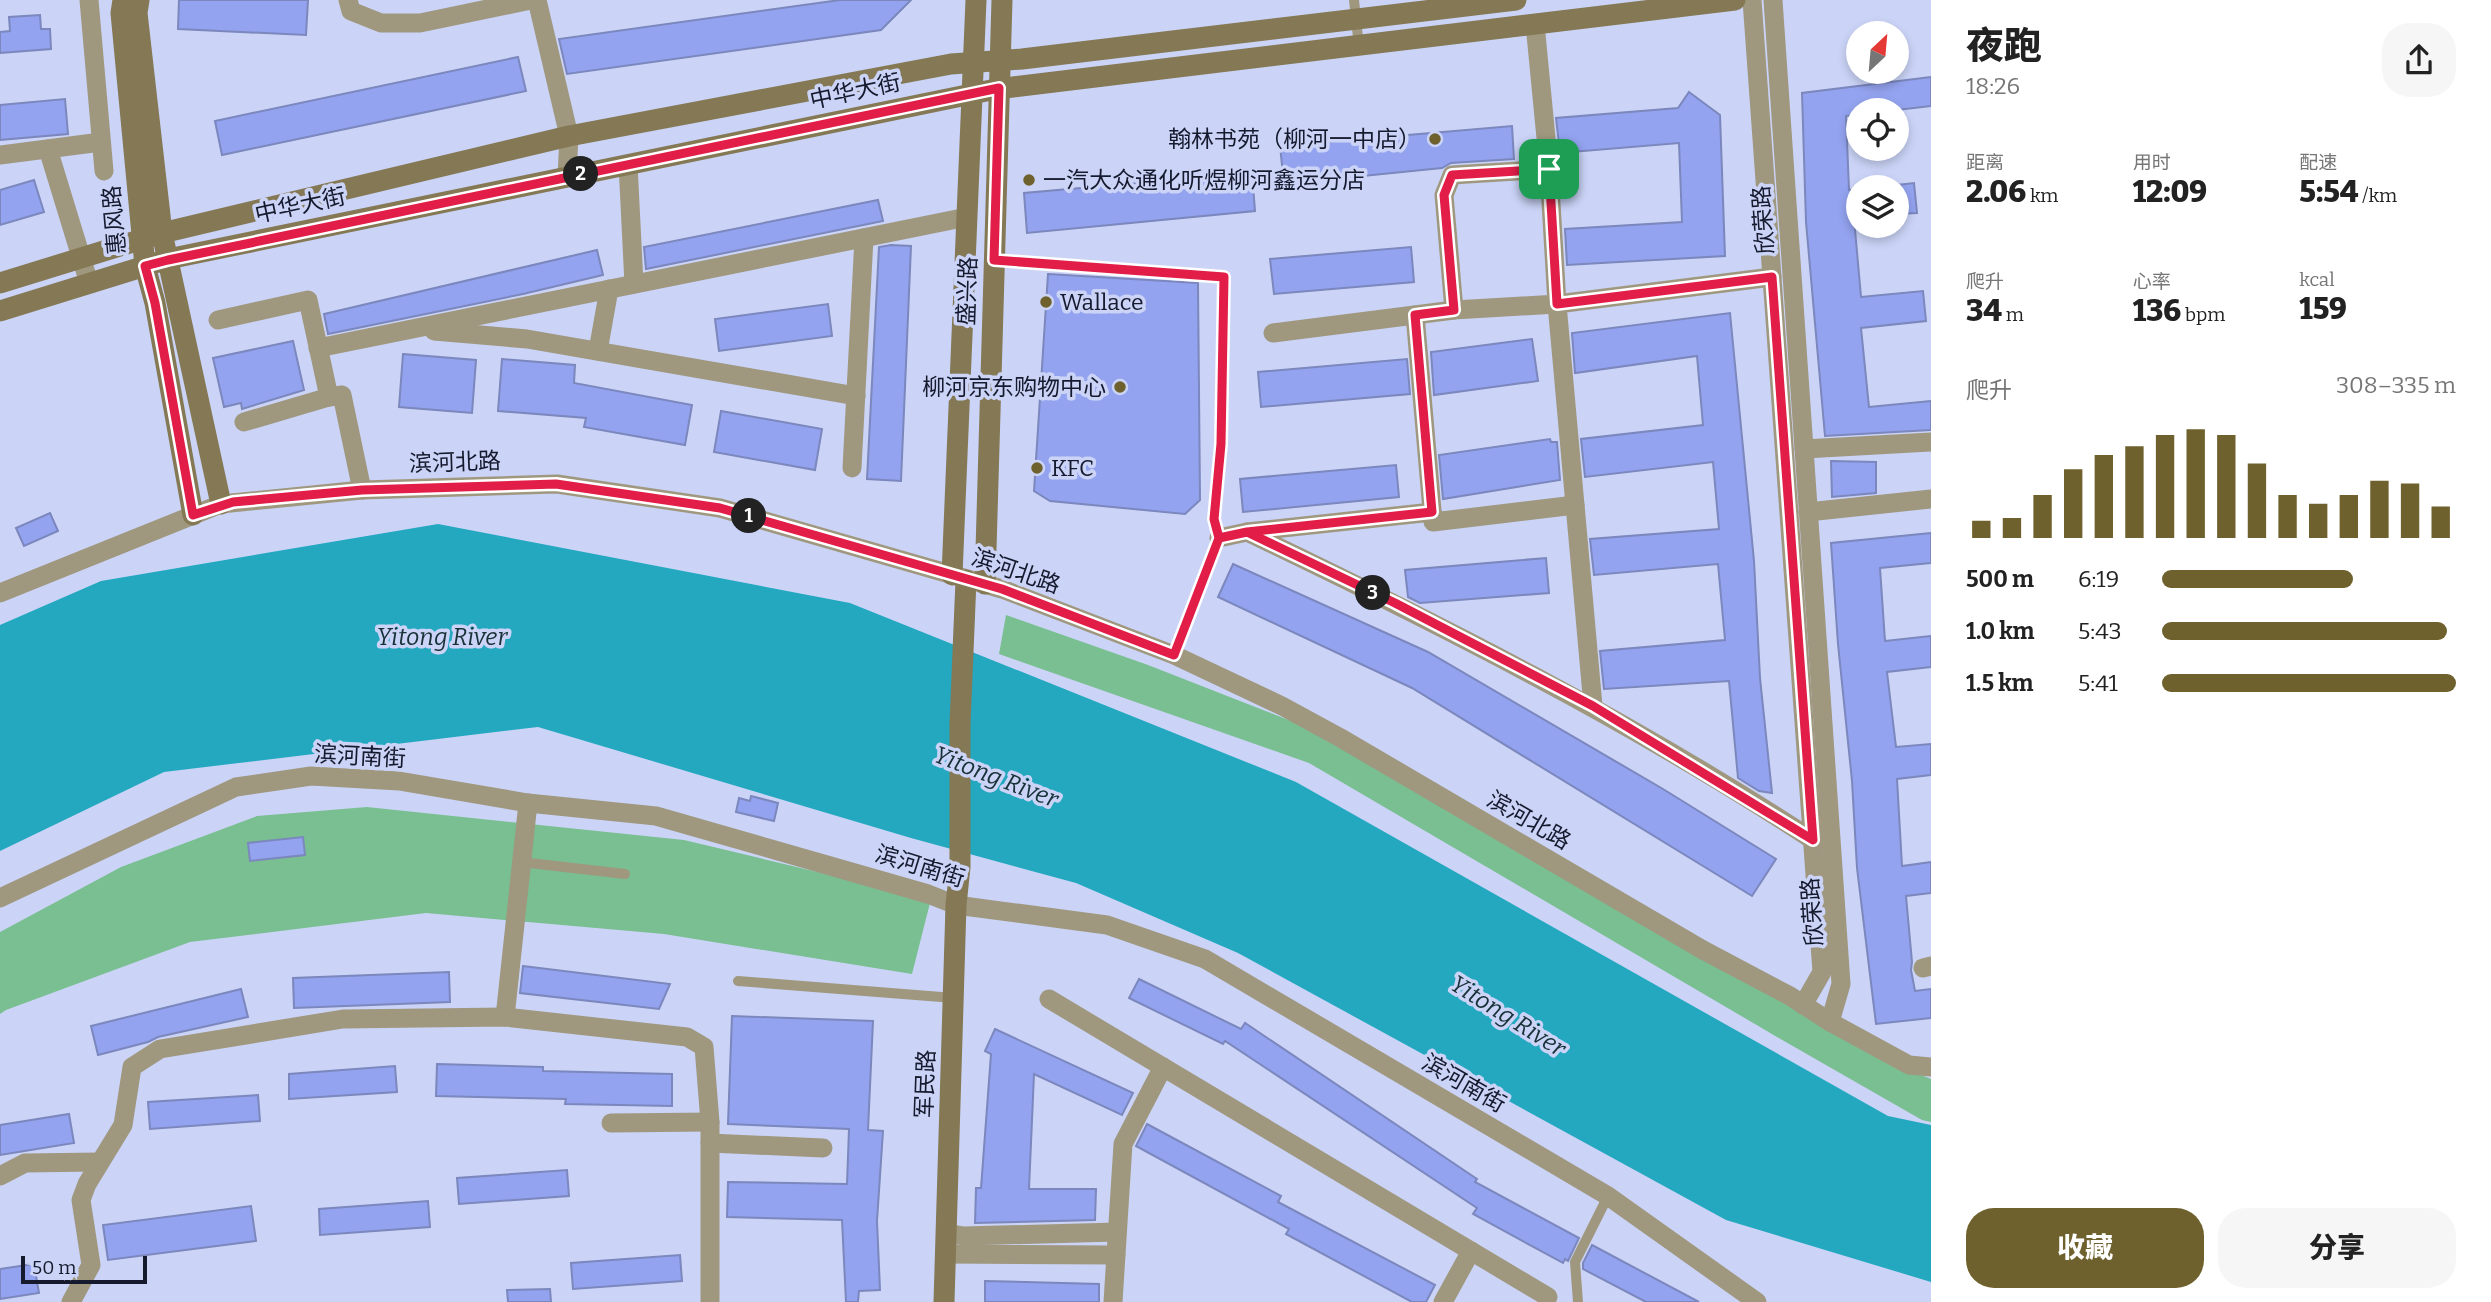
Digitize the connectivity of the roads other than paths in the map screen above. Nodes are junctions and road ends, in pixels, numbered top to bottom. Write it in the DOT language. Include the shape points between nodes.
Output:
graph roads {
  1 [pos="89,0"];
  2 [pos="123,0"];
  3 [pos="139,0"];
  4 [pos="348,0"];
  5 [pos="531,0"];
  6 [pos="537,0"];
  7 [pos="976,0"];
  8 [pos="1002,0"];
  9 [pos="1516,0"];
  10 [pos="1735,0"];
  11 [pos="1752,0"];
  12 [pos="1773,0"];
  13 [pos="1446,4"];
  14 [pos="1355,9"];
  15 [pos="1535,24"];
  16 [pos="1450,35"];
  17 [pos="1359,47"];
  18 [pos="1000,60"];
  19 [pos="974,62"];
  20 [pos="999,88"];
  21 [pos="973,93"];
  22 [pos="569,136"];
  23 [pos="101,142"];
  24 [pos="48,149"];
  25 [pos="0,155"];
  26 [pos="628,164"];
  27 [pos="1549,169"];
  28 [pos="104,171"];
  29 [pos="567,177"];
  30 [pos="968,217"];
  31 [pos="152,236"];
  32 [pos="864,238"];
  33 [pos="82,258"];
  34 [pos="168,260"];
  35 [pos="994,260"];
  36 [pos="145,266"];
  37 [pos="1772,277"];
  38 [pos="0,283"];
  39 [pos="89,283"];
  40 [pos="634,284"];
  41 [pos="609,289"];
  42 [pos="1557,304"];
  43 [pos="1454,310"];
  44 [pos="0,311"];
  45 [pos="1415,315"];
  46 [pos="218,320"];
  47 [pos="412,329"];
  48 [pos="1273,333"];
  49 [pos="318,348"];
  50 [pos="598,351"];
  51 [pos="856,396"];
  52 [pos="329,397"];
  53 [pos="244,422"];
  54 [pos="1931,442"];
  55 [pos="1804,449"];
  56 [pos="852,468"];
  57 [pos="362,490"];
  58 [pos="1931,499"];
  59 [pos="221,504"];
  60 [pos="1575,506"];
  61 [pos="1432,512"];
  62 [pos="1808,512"];
  63 [pos="193,515"];
  64 [pos="1247,532"];
  65 [pos="1219,538"];
  66 [pos="968,579"];
  67 [pos="0,593"];
  68 [pos="1174,655"];
  69 [pos="1593,706"];
  70 [pos="528,803"];
  71 [pos="1813,840"];
  72 [pos="521,862"];
  73 [pos="625,874"];
  74 [pos="0,898"];
  75 [pos="956,905"];
  76 [pos="738,981"];
  77 [pos="954,998"];
  78 [pos="1049,999"];
  79 [pos="1803,1005"];
  80 [pos="505,1017"];
  81 [pos="1830,1022"];
  82 [pos="1163,1067"];
  83 [pos="1931,1068"];
  84 [pos="710,1122"];
  85 [pos="611,1123"];
  86 [pos="710,1143"];
  87 [pos="824,1148"];
  88 [pos="100,1162"];
  89 [pos="0,1176"];
  90 [pos="1608,1196"];
  91 [pos="946,1233"];
  92 [pos="1118,1233"];
  93 [pos="1471,1251"];
  94 [pos="946,1254"];
  95 [pos="1116,1255"];
  96 [pos="1548,1297"];
  97 [pos="71,1302"];
  98 [pos="710,1302"];
  99 [pos="944,1302"];
  100 [pos="1113,1302"];
  101 [pos="1443,1302"];
  102 [pos="1578,1302"];
  103 [pos="1757,1302"];
  1 -- 23 [label="street"];
  2 -- 31 [label="main road, 惠风路" via="121,13"];
  3 -- 31 [label="main road" via="136,13"];
  4 -- 5 [label="street" via="351,11 380,23 420,23"];
  6 -- 22 [label="street"];
  7 -- 19 [label="main road, 盛兴路"];
  8 -- 18 [label="main road, 盛兴路"];
  9 -- 13 [label="main road, 中华大街"];
  10 -- 15 [label="main road, 中华大街"];
  11 -- 37 [label="street, 欣荣路"];
  12 -- 55 [label="street, 欣荣路"];
  13 -- 14 [label="main road, 中华大街"];
  13 -- 16 [label="lane"];
  14 -- 17 [label="lane"];
  14 -- 18 [label="main road, 中华大街"];
  15 -- 16 [label="main road, 中华大街"];
  15 -- 27 [label="street"];
  16 -- 17 [label="main road, 中华大街"];
  17 -- 20 [label="main road, 中华大街"];
  18 -- 19 [label="main road, 中华大街"];
  18 -- 20 [label="main road, 盛兴路"];
  19 -- 21 [label="main road, 盛兴路"];
  19 -- 22 [label="main road, 中华大街"];
  20 -- 21 [label="main road, 中华大街"];
  20 -- 35 [label="main road, 盛兴路"];
  21 -- 26 [label="main road, 中华大街"];
  21 -- 30 [label="main road, 盛兴路"];
  22 -- 29 [label="street"];
  22 -- 31 [label="main road, 中华大街"];
  23 -- 24 [label="street"];
  23 -- 28 [label="street"];
  24 -- 25 [label="street"];
  24 -- 33 [label="street"];
  26 -- 29 [label="main road, 中华大街"];
  26 -- 40 [label="street"];
  27 -- 42 [label="street"];
  27 -- 43 [label="street" via="1452,175 1444,195"];
  29 -- 34 [label="main road, 中华大街"];
  30 -- 32 [label="street"];
  30 -- 66 [label="main road, 盛兴路"];
  31 -- 33 [label="main road, 中华大街"];
  31 -- 34 [label="main road"];
  31 -- 36 [label="main road, 惠风路"];
  32 -- 40 [label="street"];
  32 -- 51 [label="street"];
  33 -- 38 [label="main road, 中华大街"];
  33 -- 39 [label="street"];
  34 -- 36 [label="main road, 中华大街"];
  34 -- 59 [label="main road"];
  35 -- 65 [label="lane" via="1224,277 1221,444 1214,519"];
  35 -- 66 [label="main road, 盛兴路"];
  36 -- 39 [label="main road, 中华大街"];
  36 -- 63 [label="main road, 惠风路"];
  37 -- 42 [label="street"];
  37 -- 71 [label="street, 欣荣路"];
  39 -- 44 [label="main road, 中华大街"];
  40 -- 41 [label="street"];
  41 -- 47 [label="street"];
  41 -- 50 [label="street"];
  42 -- 43 [label="street"];
  42 -- 60 [label="street"];
  43 -- 45 [label="street"];
  45 -- 48 [label="street"];
  45 -- 61 [label="street"];
  46 -- 49 [label="street" via="308,300"];
  47 -- 49 [label="street"];
  47 -- 50 [label="street" via="527,339"];
  49 -- 52 [label="street"];
  50 -- 51 [label="street"];
  51 -- 56 [label="street"];
  52 -- 53 [label="street"];
  52 -- 57 [label="street" via="341,395"];
  54 -- 55 [label="street"];
  55 -- 62 [label="street, 欣荣路"];
  57 -- 59 [label="street, 滨河北路"];
  57 -- 66 [label="street, 滨河北路" via="556,484 720,508"];
  58 -- 62 [label="street"];
  59 -- 63 [label="street, 滨河北路"];
  60 -- 61 [label="street" via="1433,522"];
  60 -- 69 [label="street"];
  61 -- 64 [label="street"];
  62 -- 81 [label="street, 欣荣路" via="1841,985"];
  63 -- 67 [label="street, 滨河北路"];
  64 -- 65 [label="street"];
  64 -- 69 [label="street"];
  65 -- 68 [label="lane"];
  66 -- 68 [label="street, 滨河北路"];
  66 -- 75 [label="main road, 军民路"];
  68 -- 79 [label="street, 滨河北路" via="1339,737"];
  69 -- 71 [label="street"];
  70 -- 72 [label="street"];
  70 -- 74 [label="street, 滨河南街" via="399,781 311,776 236,787"];
  70 -- 75 [label="street, 滨河南街" via="656,816"];
  71 -- 79 [label="street, 欣荣路" via="1822,972"];
  72 -- 73 [label="lane"];
  72 -- 80 [label="street"];
  75 -- 77 [label="main road, 军民路"];
  75 -- 90 [label="street, 滨河南街" via="1107,925 1205,960"];
  76 -- 77 [label="lane"];
  77 -- 91 [label="main road, 军民路"];
  78 -- 82 [label="street"];
  79 -- 81 [label="street, 滨河北路"];
  80 -- 84 [label="street" via="687,1037 704,1047"];
  80 -- 88 [label="street" via="343,1019 160,1049 132,1067 123,1125"];
  81 -- 83 [label="street, 滨河北路" via="1909,1065"];
  82 -- 92 [label="street" via="1123,1144"];
  82 -- 93 [label="street"];
  84 -- 85 [label="street"];
  84 -- 86 [label="street"];
  86 -- 87 [label="street"];
  86 -- 98 [label="street"];
  88 -- 89 [label="street" via="25,1163"];
  88 -- 97 [label="street" via="81,1200 91,1265"];
  90 -- 102 [label="lane" via="1574,1262"];
  90 -- 103 [label="street, 滨河南街"];
  91 -- 92 [label="street"];
  91 -- 94 [label="main road, 军民路"];
  92 -- 95 [label="street"];
  93 -- 96 [label="street"];
  93 -- 101 [label="street"];
  94 -- 95 [label="street"];
  94 -- 99 [label="main road, 军民路"];
  95 -- 100 [label="street"];
}
